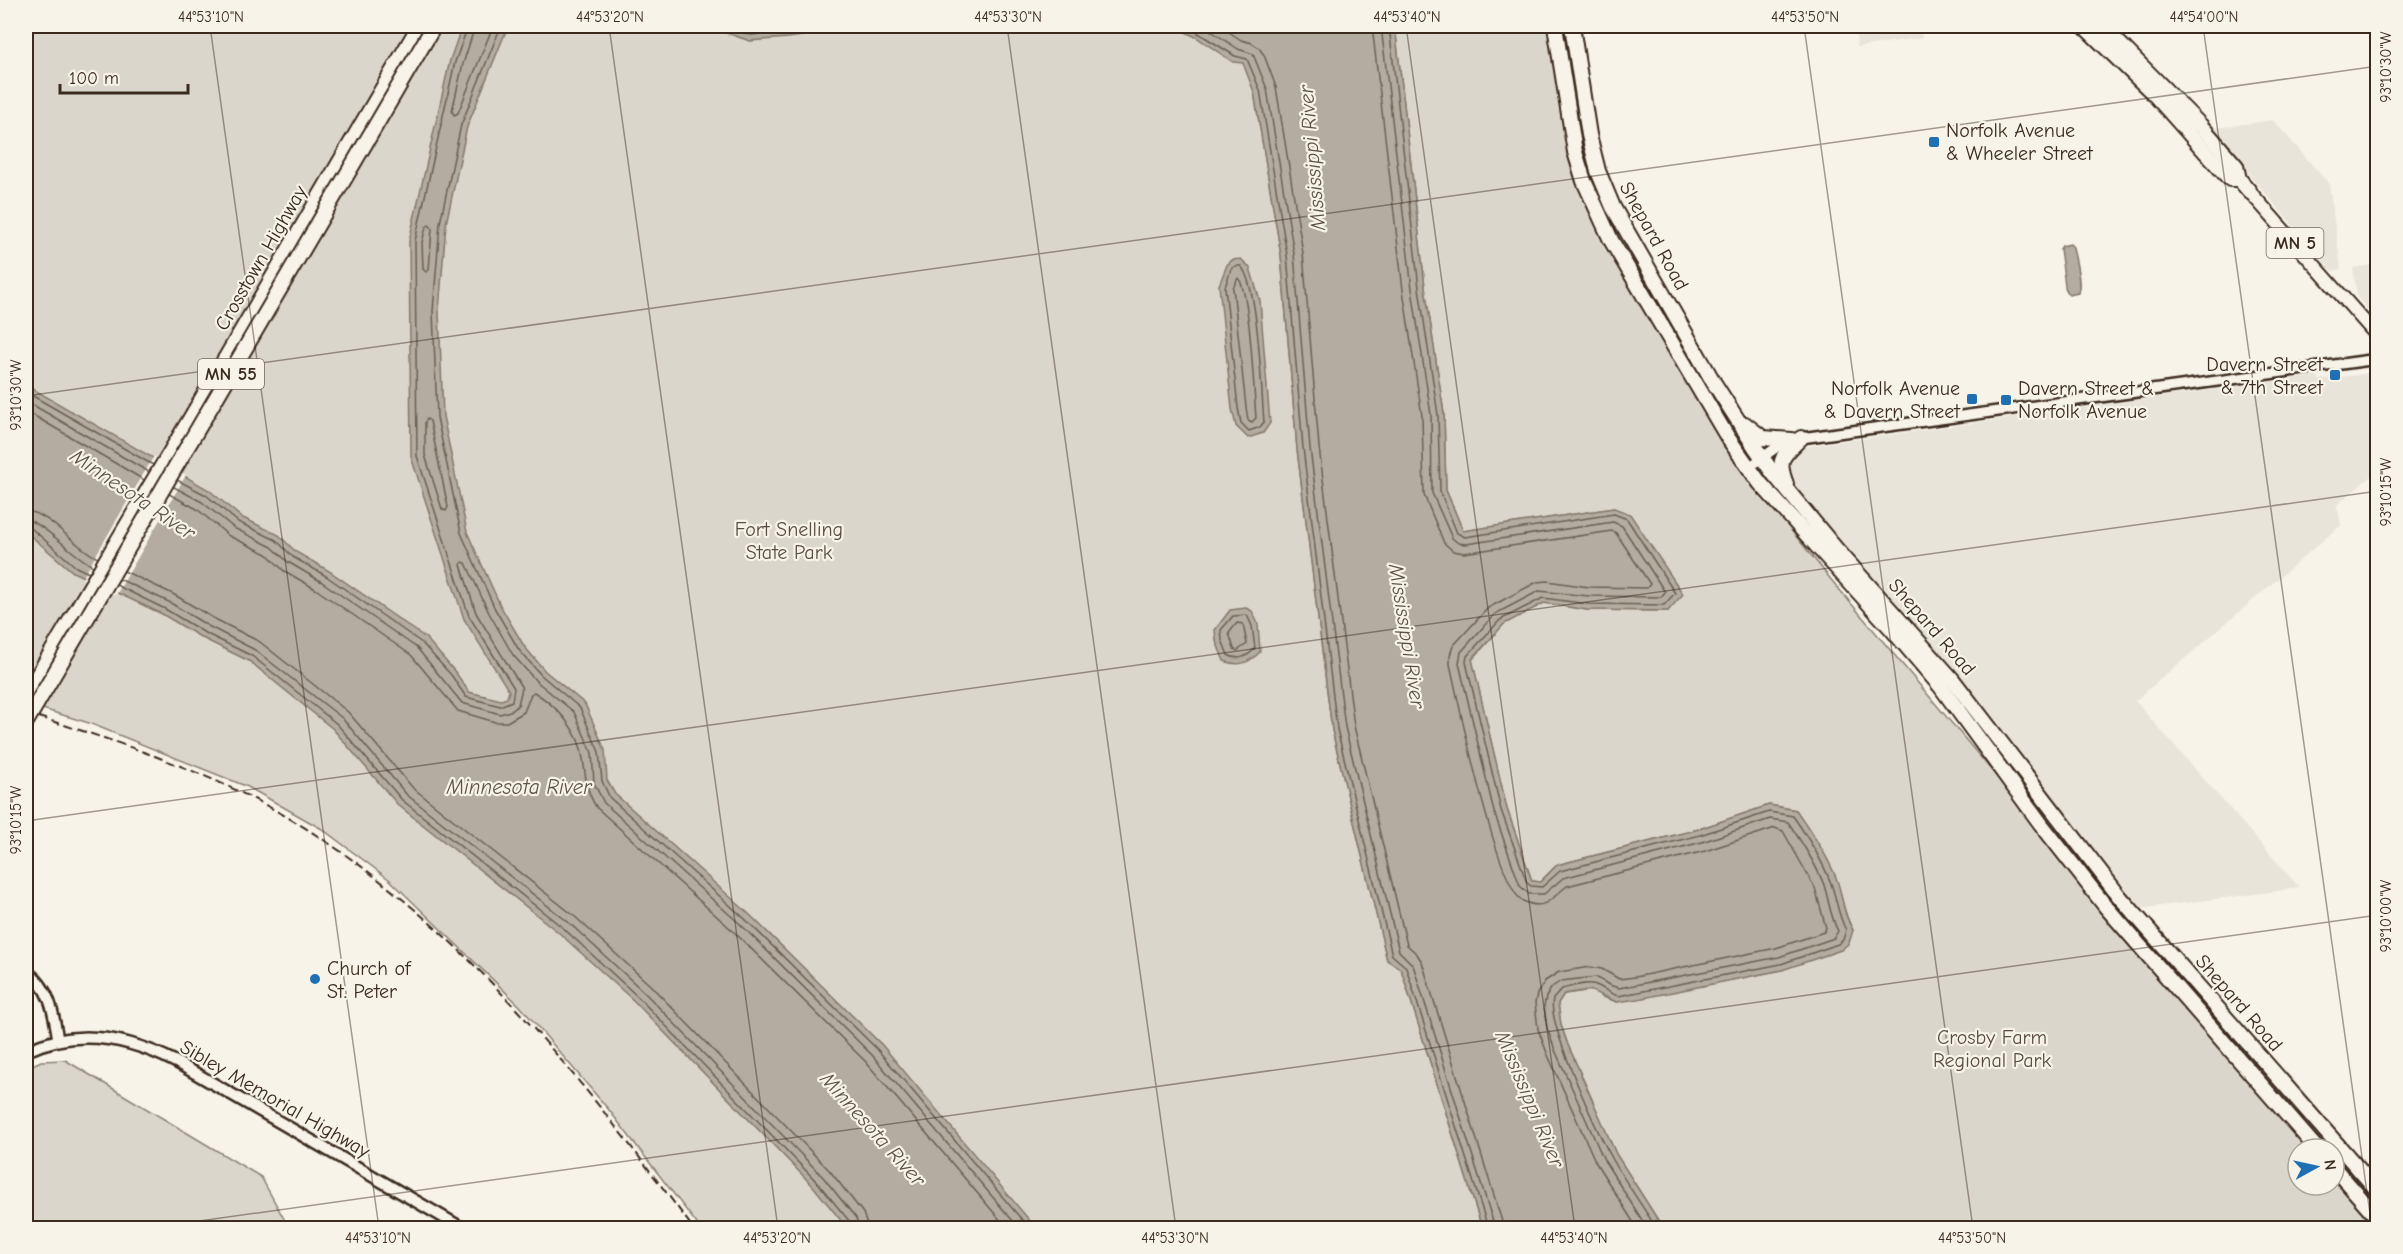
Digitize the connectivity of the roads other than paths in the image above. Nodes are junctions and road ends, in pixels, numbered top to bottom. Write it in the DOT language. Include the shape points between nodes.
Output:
graph roads {
  1 [pos="419,26"];
  2 [pos="434,26"];
  3 [pos="1555,26"];
  4 [pos="1572,26"];
  5 [pos="2084,26"];
  6 [pos="2102,26"];
  7 [pos="2239,179"];
  8 [pos="2250,192"];
  9 [pos="2378,338"];
  10 [pos="2378,359"];
  11 [pos="1729,408"];
  12 [pos="1796,439"];
  13 [pos="1763,458"];
  14 [pos="1749,468"];
  15 [pos="1788,492"];
  16 [pos="26,695"];
  17 [pos="26,722"];
  18 [pos="26,971"];
  19 [pos="58,1040"];
  20 [pos="26,1051"];
  21 [pos="2307,1137"];
  22 [pos="2346,1182"];
  23 [pos="2378,1191"];
  24 [pos="2355,1192"];
  25 [pos="2378,1210"];
  26 [pos="2378,1218"];
  27 [pos="462,1228"];
  1 -- 16 [label="highway, Crosstown Highway / MN 55"];
  2 -- 17 [label="highway, MN 55, bridge"];
  3 -- 14 [label="highway, Shepard Road" via="1575,152 1596,211 1712,413"];
  4 -- 11 [label="highway, Shepard Road" via="1589,135 1607,194"];
  5 -- 7 [label="highway, MN 5" via="2154,94 2230,179"];
  6 -- 7 [label="highway, MN 5" via="2201,126 2236,166"];
  7 -- 8 [label="highway, MN 5"];
  8 -- 9 [label="main road, MN 5"];
  10 -- 12 [label="street"];
  11 -- 12 [label="highway" via="1762,438"];
  11 -- 13 [label="highway, Shepard Road"];
  12 -- 13 [label="street"];
  12 -- 15 [label="highway" via="1780,463"];
  13 -- 14 [label="street"];
  13 -- 15 [label="highway, Shepard Road"];
  14 -- 21 [label="highway, Shepard Road" via="1941,687 2106,907"];
  15 -- 23 [label="highway, Shepard Road" via="1952,679 2126,904"];
  18 -- 19 [label="street" via="43,987"];
  19 -- 20 [label="main road, Sibley Memorial Highway"];
  19 -- 27 [label="main road, Sibley Memorial Highway" via="106,1037 153,1050"];
  22 -- 24 [label="highway"];
  24 -- 25 [label="highway"];
  24 -- 26 [label="highway"];
}
